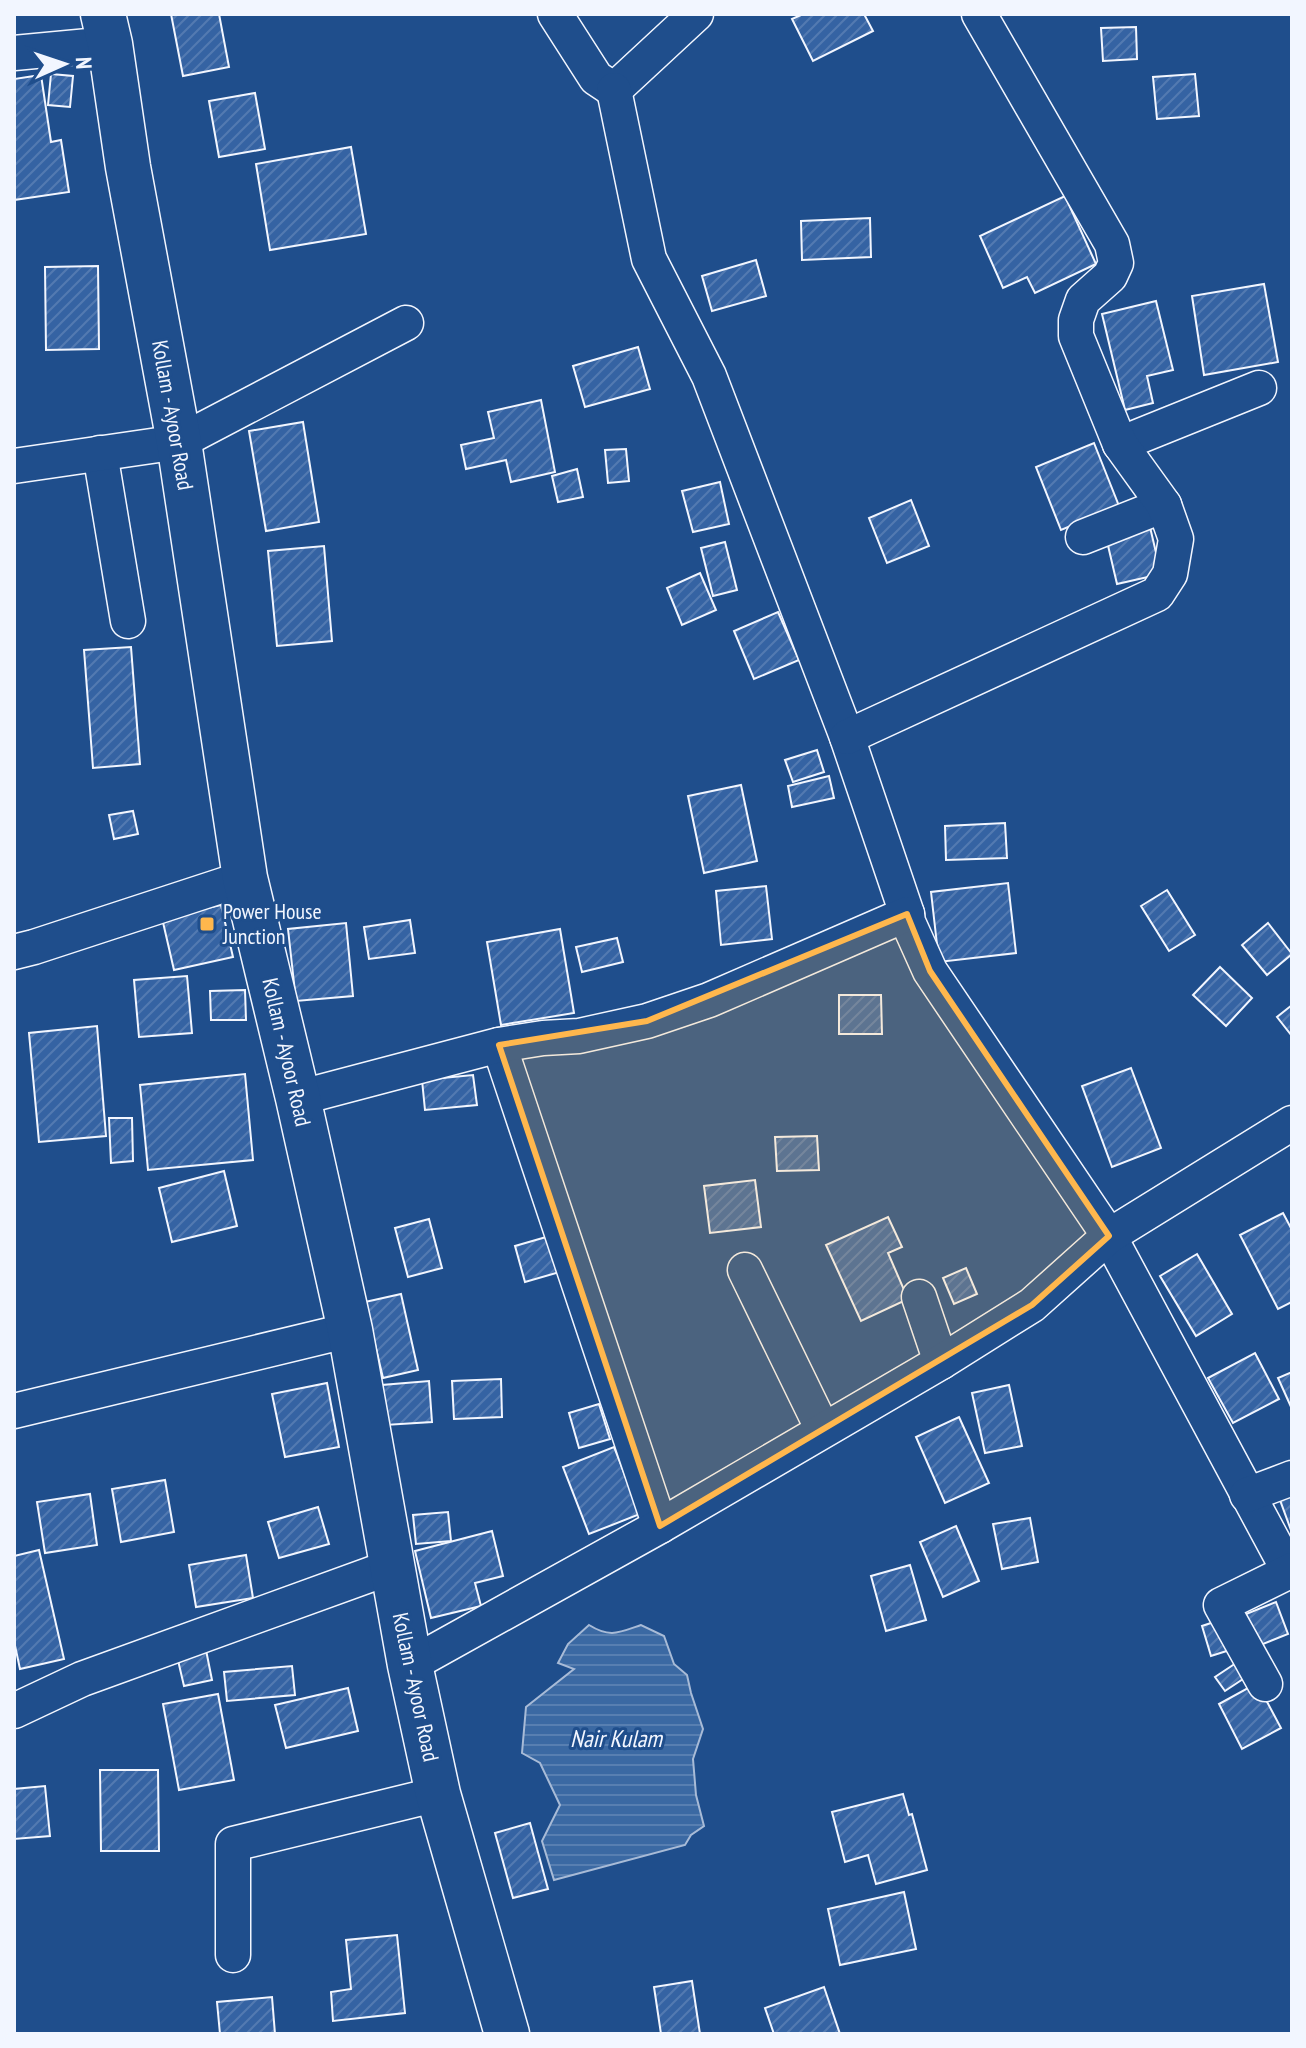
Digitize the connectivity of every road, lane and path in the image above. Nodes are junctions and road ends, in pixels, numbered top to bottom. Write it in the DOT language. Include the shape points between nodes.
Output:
graph roads {
  1 [pos="555,14"];
  2 [pos="696,14"];
  3 [pos="979,14"];
  4 [pos="107,29"];
  5 [pos="14,53"];
  6 [pos="614,90"];
  7 [pos="406,323"];
  8 [pos="1259,388"];
  9 [pos="179,442"];
  10 [pos="1120,444"];
  11 [pos="100,453"];
  12 [pos="14,466"];
  13 [pos="1164,505"];
  14 [pos="1083,537"];
  15 [pos="128,621"];
  16 [pos="847,737"];
  17 [pos="245,878"];
  18 [pos="907,914"];
  19 [pos="14,952"];
  20 [pos="499,1045"];
  21 [pos="298,1098"];
  22 [pos="1292,1123"];
  23 [pos="1109,1236"];
  24 [pos="745,1270"];
  25 [pos="919,1297"];
  26 [pos="350,1330"];
  27 [pos="941,1362"];
  28 [pos="14,1411"];
  29 [pos="823,1430"];
  30 [pos="1292,1478"];
  31 [pos="1247,1495"];
  32 [pos="660,1526"];
  33 [pos="391,1567"];
  34 [pos="1290,1570"];
  35 [pos="410,1665"];
  36 [pos="1265,1684"];
  37 [pos="14,1711"];
  38 [pos="438,1794"];
  39 [pos="233,1955"];
  40 [pos="507,2034"];
  1 -- 6 [label="street" via="596,78"];
  2 -- 6 [label="street"];
  3 -- 10 [label="street" via="1112,244 1116,263 1110,276 1083,300 1076,336"];
  4 -- 5 [label="street"];
  4 -- 9 [label="main road, Kollam - Ayoor Road"];
  6 -- 16 [label="street" via="649,259 709,376"];
  7 -- 9 [label="street"];
  8 -- 10 [label="street"];
  9 -- 11 [label="street"];
  9 -- 17 [label="main road, Kollam - Ayoor Road"];
  10 -- 13 [label="street"];
  11 -- 12 [label="street"];
  11 -- 15 [label="street"];
  13 -- 14 [label="street"];
  13 -- 16 [label="street" via="1176,539 1170,574 1157,594"];
  16 -- 18 [label="street"];
  17 -- 19 [label="street"];
  17 -- 21 [label="main road, Kollam - Ayoor Road"];
  18 -- 20 [label="street" via="709,1000 647,1021"];
  18 -- 23 [label="street" via="930,971"];
  20 -- 21 [label="street"];
  20 -- 32 [label="street"];
  21 -- 26 [label="main road, Kollam - Ayoor Road"];
  22 -- 23 [label="street"];
  23 -- 27 [label="street" via="1032,1305"];
  23 -- 31 [label="street"];
  24 -- 29 [label="street"];
  25 -- 27 [label="street"];
  26 -- 28 [label="street"];
  26 -- 33 [label="main road, Kollam - Ayoor Road"];
  27 -- 29 [label="street"];
  29 -- 32 [label="street"];
  30 -- 31 [label="street"];
  31 -- 34 [label="street"];
  32 -- 35 [label="street"];
  33 -- 35 [label="main road, Kollam - Ayoor Road"];
  33 -- 37 [label="street" via="82,1679"];
  34 -- 36 [label="street" via="1221,1605"];
  35 -- 38 [label="main road, Kollam - Ayoor Road"];
  38 -- 39 [label="street" via="233,1844"];
  38 -- 40 [label="main road, Kollam - Ayoor Road"];
}
